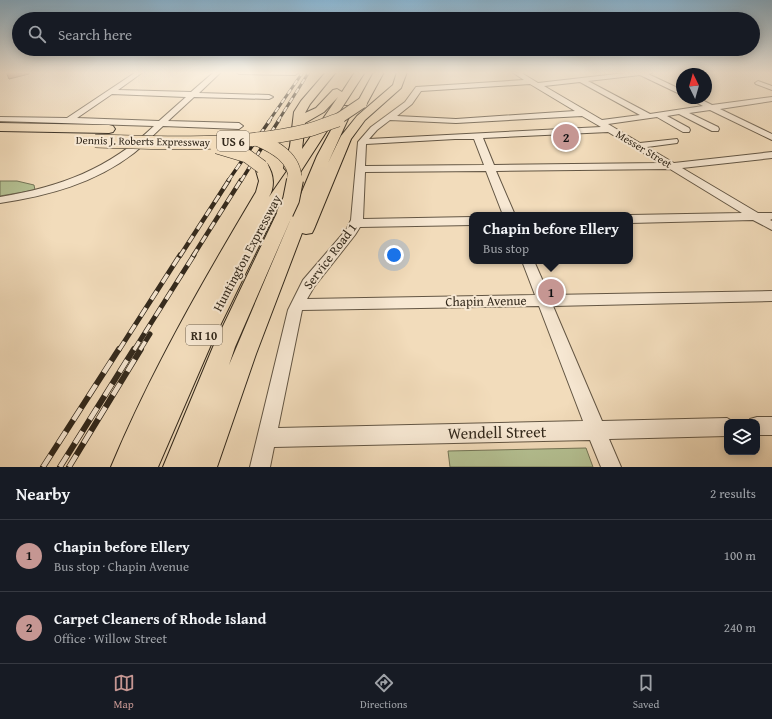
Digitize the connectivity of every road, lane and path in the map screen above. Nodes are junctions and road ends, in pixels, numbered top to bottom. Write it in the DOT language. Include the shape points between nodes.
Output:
graph roads {
  1 [pos="107,94"];
  2 [pos="184,94"];
  3 [pos="193,94"];
  4 [pos="313,94"];
  5 [pos="334,94"];
  6 [pos="345,94"];
  7 [pos="361,94"];
  8 [pos="367,94"];
  9 [pos="388,94"];
  10 [pos="415,94"];
  11 [pos="551,94"];
  12 [pos="607,94"];
  13 [pos="269,97"];
  14 [pos="772,99"];
  15 [pos="705,104"];
  16 [pos="711,107"];
  17 [pos="681,112"];
  18 [pos="584,113"];
  19 [pos="659,115"];
  20 [pos="648,116"];
  21 [pos="390,118"];
  22 [pos="0,119"];
  23 [pos="68,120"];
  24 [pos="162,123"];
  25 [pos="600,123"];
  26 [pos="239,126"];
  27 [pos="0,127"];
  28 [pos="610,129"];
  29 [pos="715,129"];
  30 [pos="686,130"];
  31 [pos="102,135"];
  32 [pos="477,135"];
  33 [pos="2,137"];
  34 [pos="772,137"];
  35 [pos="27,140"];
  36 [pos="76,141"];
  37 [pos="674,141"];
  38 [pos="362,142"];
  39 [pos="638,146"];
  40 [pos="772,155"];
  41 [pos="671,166"];
  42 [pos="490,168"];
  43 [pos="360,170"];
  44 [pos="287,180"];
  45 [pos="0,200"];
  46 [pos="508,212"];
  47 [pos="772,216"];
  48 [pos="756,217"];
  49 [pos="633,219"];
  50 [pos="469,221"];
  51 [pos="357,223"];
  52 [pos="772,226"];
  53 [pos="529,264"];
  54 [pos="270,289"];
  55 [pos="772,296"];
  56 [pos="544,300"];
  57 [pos="297,305"];
  58 [pos="760,426"];
  59 [pos="772,426"];
  60 [pos="724,427"];
  61 [pos="596,430"];
  62 [pos="267,438"];
  63 [pos="125,467"];
  64 [pos="144,467"];
  65 [pos="177,467"];
  66 [pos="203,467"];
  67 [pos="260,467"];
  68 [pos="611,467"];
  1 -- 23 [label="street"];
  2 -- 3 [label="street"];
  3 -- 13 [label="street"];
  3 -- 24 [label="street"];
  4 -- 44 [label="highway" via="300,112 295,150"];
  5 -- 31 [label="highway, Dennis J. Roberts Expressway / US 6" via="318,112 271,130 232,135"];
  6 -- 44 [label="highway, Huntington Expressway / RI 10"];
  7 -- 54 [label="highway" via="344,115 329,145"];
  8 -- 31 [label="highway, Dennis J. Roberts Expressway / US 6, bridge" via="362,103 349,114 328,124 270,137 210,142"];
  9 -- 54 [label="highway" via="361,118 345,139 321,198 292,256"];
  10 -- 21 [label="street" via="410,103"];
  11 -- 18 [label="street, Messer Street"];
  12 -- 20 [label="street"];
  14 -- 16 [label="street"];
  15 -- 16 [label="street"];
  16 -- 17 [label="street"];
  16 -- 34 [label="street"];
  17 -- 19 [label="street"];
  17 -- 29 [label="street"];
  18 -- 21 [label="street" via="453,121"];
  18 -- 25 [label="street, Messer Street"];
  19 -- 20 [label="street"];
  19 -- 30 [label="street"];
  20 -- 25 [label="street"];
  21 -- 38 [label="street" via="368,133"];
  22 -- 23 [label="street"];
  23 -- 24 [label="street"];
  24 -- 26 [label="street"];
  24 -- 45 [label="street" via="126,155 101,169 66,184"];
  25 -- 28 [label="street, Messer Street"];
  27 -- 31 [label="highway"];
  28 -- 32 [label="street" via="502,136"];
  28 -- 39 [label="street, Messer Street"];
  31 -- 33 [label="highway, Dennis J. Roberts Expressway / US 6"];
  31 -- 36 [label="highway, Dennis J. Roberts Expressway / US 6"];
  31 -- 63 [label="highway, bridge" via="225,148 248,156 262,167 266,180 262,195 182,340"];
  31 -- 65 [label="highway, bridge" via="224,132 247,136 266,142 282,153 295,173 294,192 227,340"];
  32 -- 38 [label="street"];
  32 -- 42 [label="street"];
  33 -- 35 [label="highway, Dennis J. Roberts Expressway / US 6"];
  37 -- 39 [label="street"];
  38 -- 43 [label="street, Service Road 1"];
  39 -- 41 [label="street, Messer Street"];
  40 -- 41 [label="street"];
  41 -- 42 [label="street"];
  41 -- 48 [label="street, Messer Street"];
  42 -- 43 [label="street"];
  42 -- 46 [label="street"];
  43 -- 51 [label="street, Service Road 1"];
  44 -- 64 [label="highway, Huntington Expressway / RI 10" via="271,205 216,310"];
  47 -- 48 [label="street"];
  48 -- 49 [label="street"];
  48 -- 52 [label="street, Messer Street"];
  50 -- 51 [label="street"];
  51 -- 57 [label="street, Service Road 1" via="311,280"];
  53 -- 56 [label="street"];
  54 -- 66 [label="highway"];
  55 -- 56 [label="street, Chapin Avenue"];
  56 -- 57 [label="street, Chapin Avenue"];
  56 -- 61 [label="street"];
  57 -- 62 [label="street, Service Road 1" via="291,322"];
  58 -- 59 [label="street"];
  60 -- 61 [label="street, Wendell Street"];
  61 -- 62 [label="street, Wendell Street"];
  61 -- 68 [label="street"];
  62 -- 67 [label="street, Service Road 1"];
}
